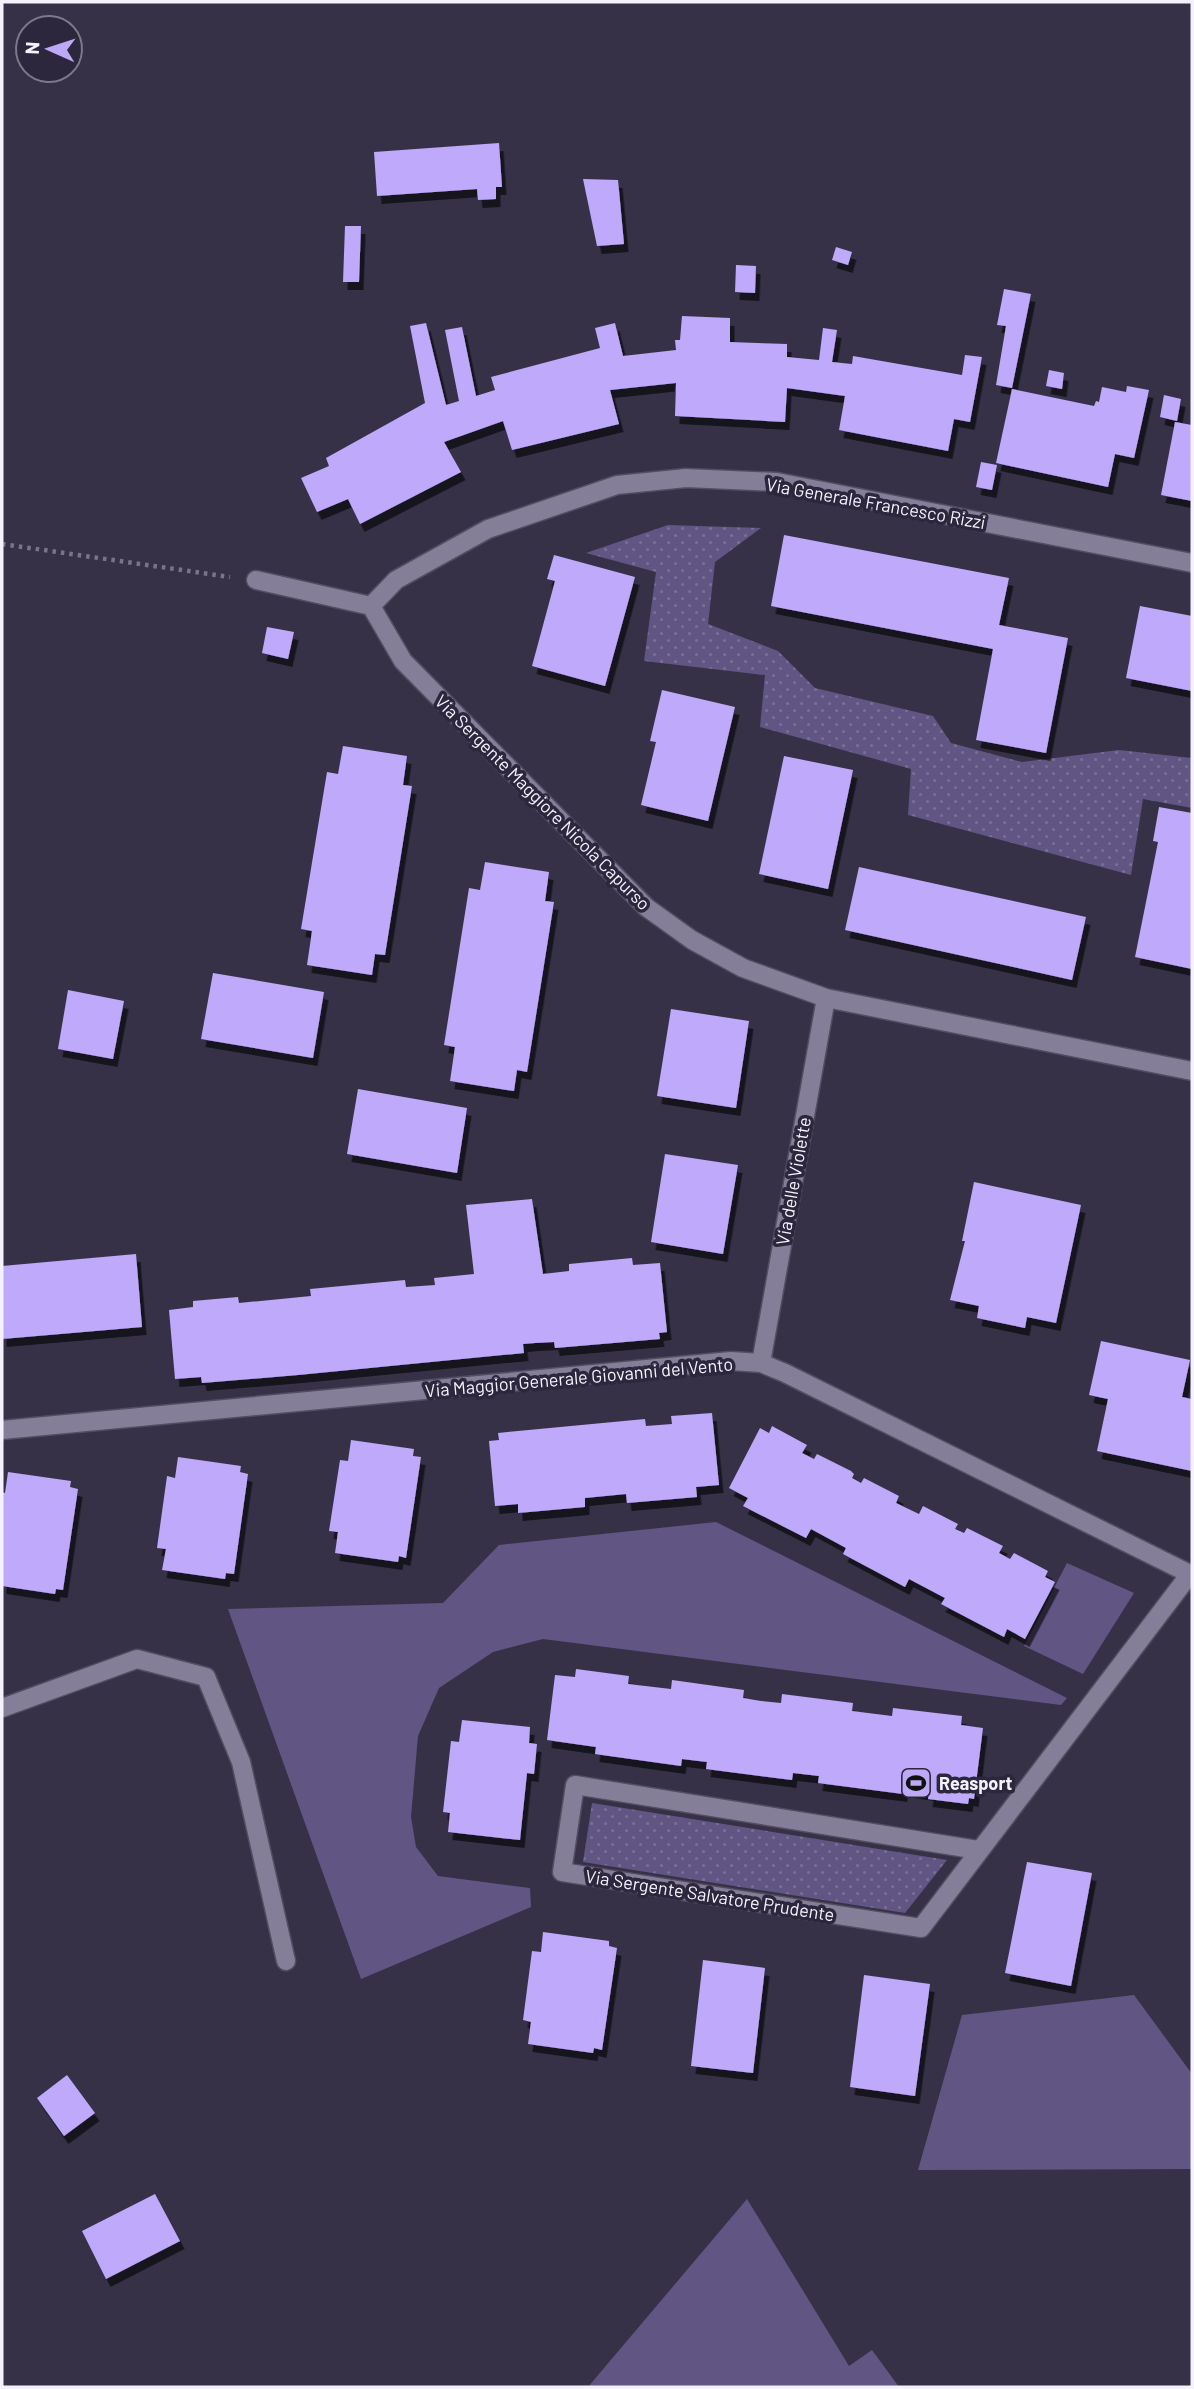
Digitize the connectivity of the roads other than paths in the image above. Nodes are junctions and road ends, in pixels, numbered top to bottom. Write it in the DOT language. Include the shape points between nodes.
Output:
graph roads {
  1 [pos="1192,563"];
  2 [pos="256,580"];
  3 [pos="371,606"];
  4 [pos="826,998"];
  5 [pos="1192,1071"];
  6 [pos="761,1363"];
  7 [pos="2,1430"];
  8 [pos="1191,1574"];
  9 [pos="2,1708"];
  10 [pos="978,1850"];
  11 [pos="286,1961"];
  1 -- 3 [label="street, Via Generale Francesco Rizzi" via="777,482 685,478 617,485 488,529 406,573"];
  2 -- 3 [label="street"];
  3 -- 4 [label="street, Via Sergente Maggiore Nicola Capurso" via="402,661 646,907 691,940 743,968"];
  4 -- 5 [label="street, Via Sergente Maggiore Nicola Capurso"];
  4 -- 6 [label="street, Via delle Violette"];
  6 -- 7 [label="street, Via Maggior Generale Giovanni del Vento" via="731,1361"];
  6 -- 8 [label="street, Via Maggior Generale Giovanni del Vento"];
  8 -- 10 [label="street, Via Sergente Salvatore Prudente"];
  9 -- 11 [label="street" via="137,1659 206,1677 241,1762"];
  10 -- 10 [label="street, Via Sergente Salvatore Prudente" via="921,1928 562,1872 575,1785"];
}
